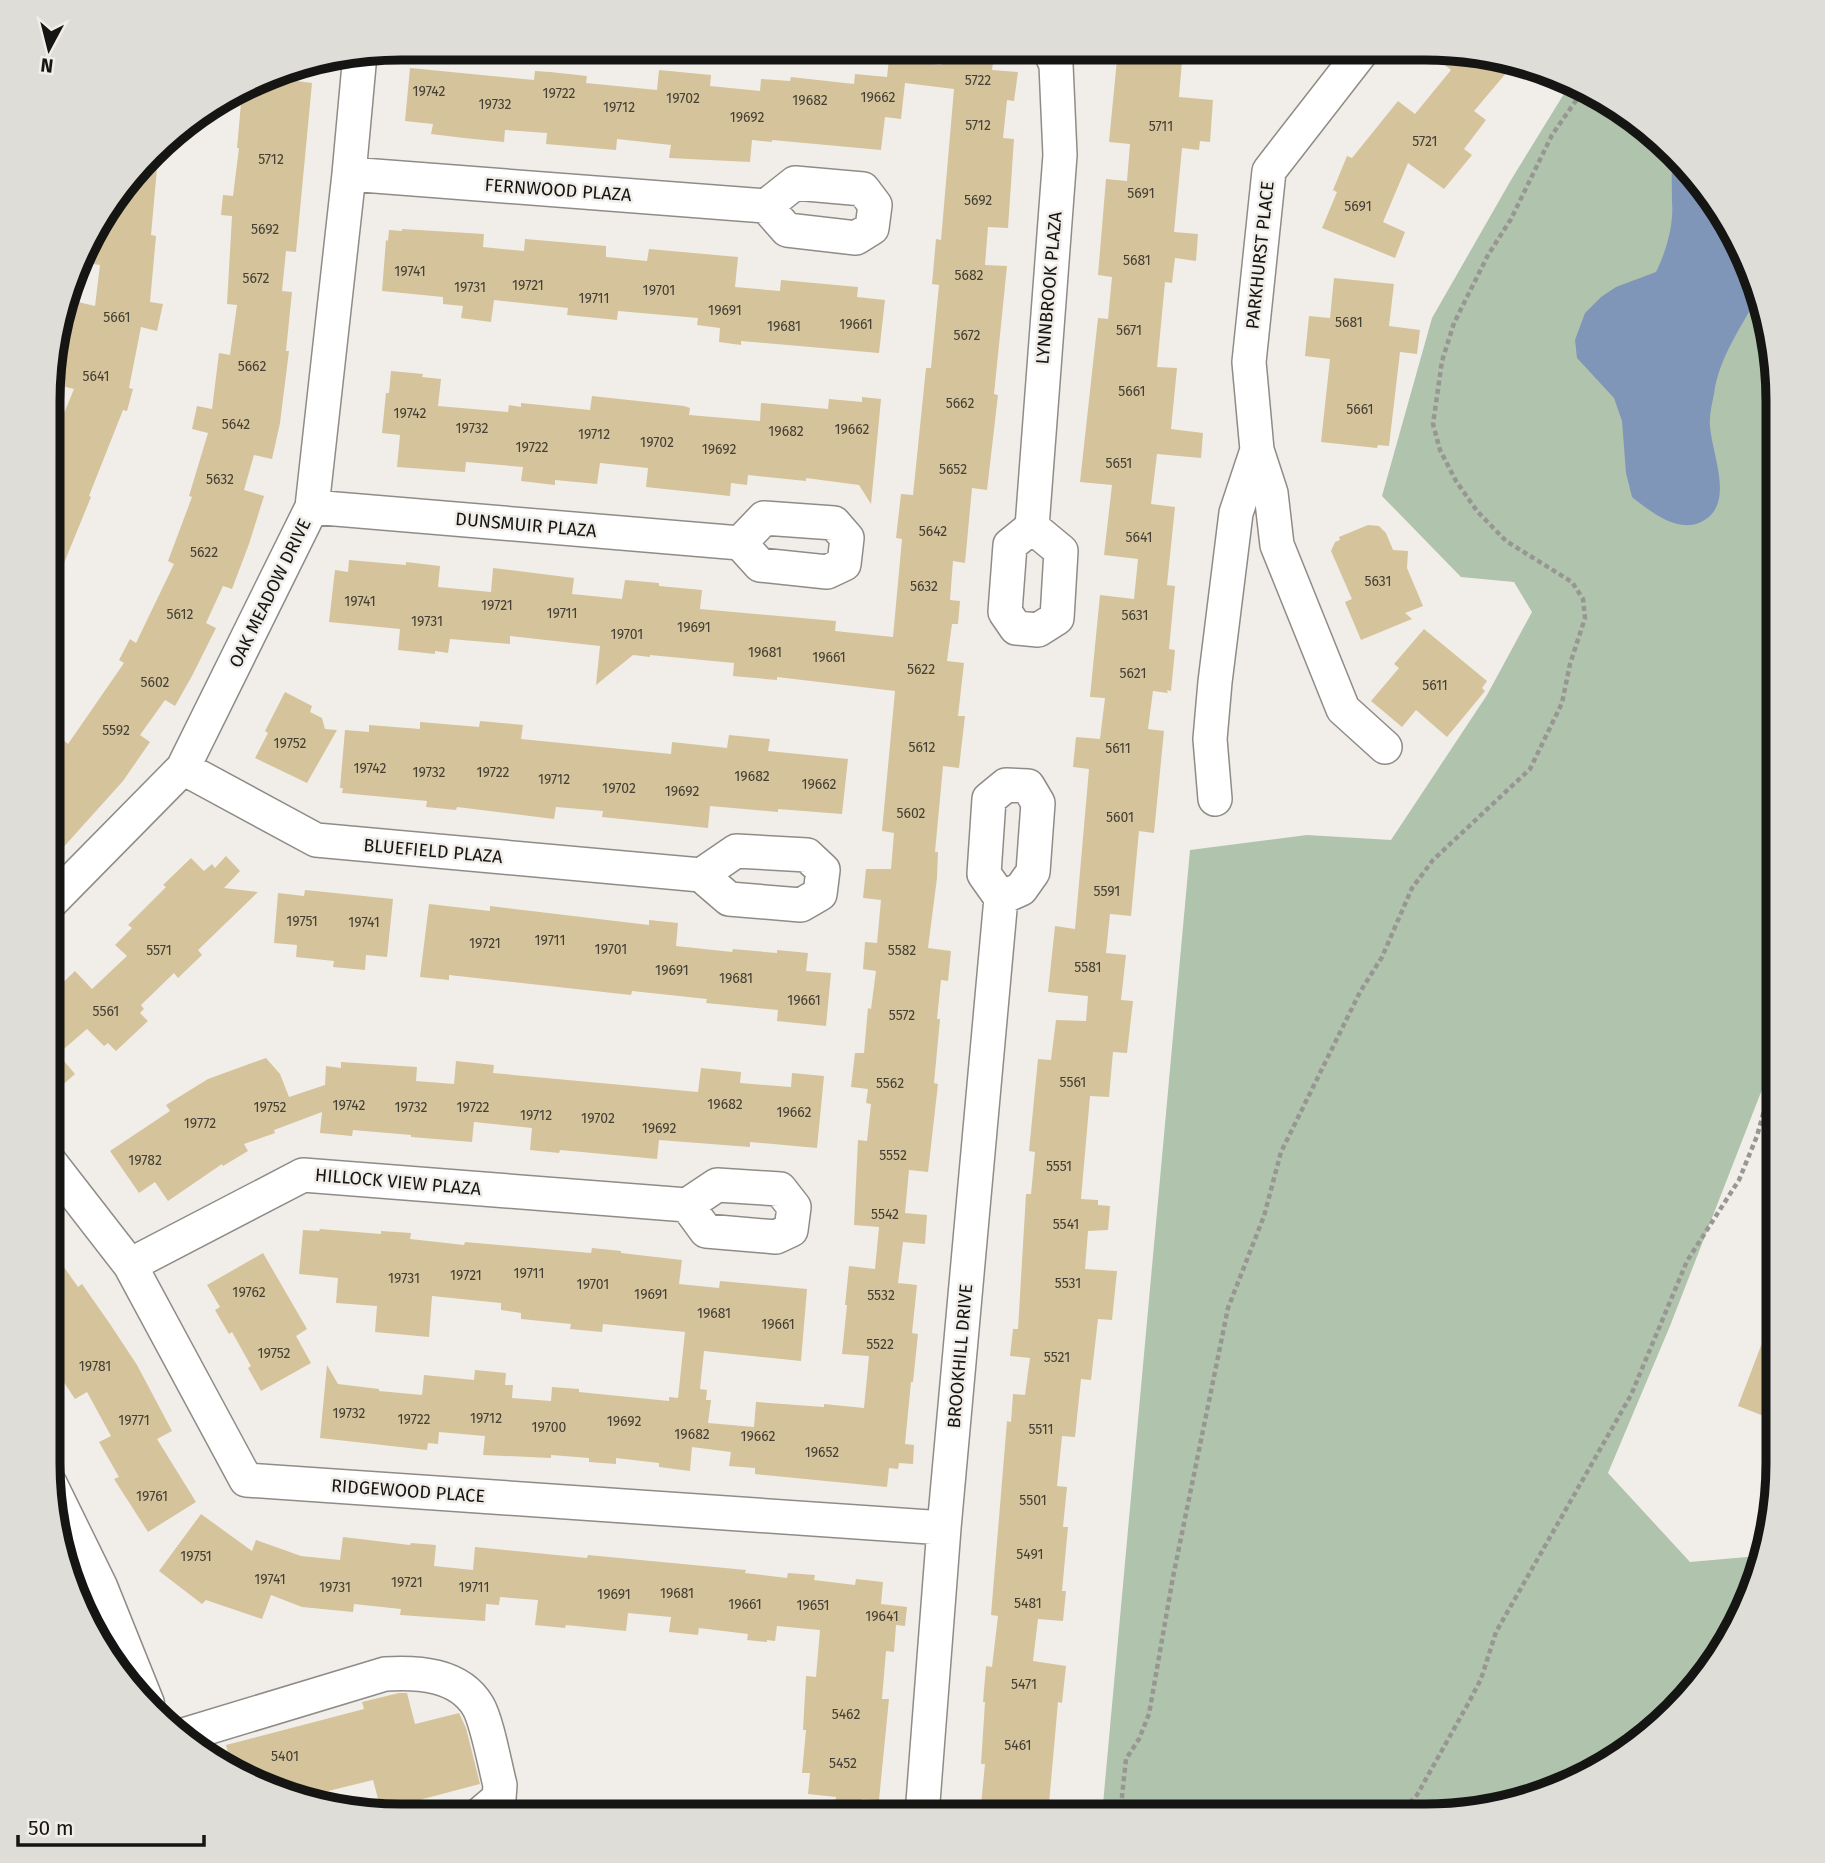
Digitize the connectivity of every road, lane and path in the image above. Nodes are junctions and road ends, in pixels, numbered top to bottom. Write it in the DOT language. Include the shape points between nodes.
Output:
graph roads {
  1 [pos="1054,60"];
  2 [pos="1355,60"];
  3 [pos="359,62"];
  4 [pos="1579,97"];
  5 [pos="349,174"];
  6 [pos="766,206"];
  7 [pos="1257,450"];
  8 [pos="312,507"];
  9 [pos="1032,527"];
  10 [pos="740,543"];
  11 [pos="1385,747"];
  12 [pos="183,768"];
  13 [pos="1215,799"];
  14 [pos="701,875"];
  15 [pos="60,893"];
  16 [pos="1001,898"];
  17 [pos="1766,1106"];
  18 [pos="60,1175"];
  19 [pos="687,1205"];
  20 [pos="131,1265"];
  21 [pos="64,1517"];
  22 [pos="944,1528"];
  23 [pos="133,1673"];
  24 [pos="192,1732"];
  25 [pos="492,1804"];
  26 [pos="923,1804"];
  27 [pos="1120,1804"];
  28 [pos="1409,1804"];
  1 -- 9 [label="street, LYNNBROOK PLAZA" via="1060,155"];
  2 -- 7 [label="street, PARKHURST PLACE" via="1269,171 1249,362"];
  3 -- 5 [label="street, OAK MEADOW DRIVE"];
  4 -- 27 [label="path" via="1552,135 1454,323 1442,361 1433,424 1440,450 1477,511 1506,541 1572,582 1583,599 1585,618 1562,703 1530,769 1433,860 1412,888 1382,957 1281,1152 1264,1216 1228,1308 1172,1577 1149,1714 1126,1759"];
  5 -- 6 [label="street, FERNWOOD PLAZA"];
  5 -- 8 [label="street, OAK MEADOW DRIVE"];
  7 -- 11 [label="street" via="1271,493 1277,545 1343,709"];
  7 -- 13 [label="street" via="1236,513 1215,681 1210,739"];
  8 -- 10 [label="street, DUNSMUIR PLAZA"];
  8 -- 12 [label="street, OAK MEADOW DRIVE"];
  12 -- 14 [label="street, BLUEFIELD PLAZA" via="316,840"];
  12 -- 15 [label="street, OAK MEADOW DRIVE"];
  16 -- 22 [label="street, BROOKHILL DRIVE"];
  17 -- 28 [label="path" via="1739,1180 1688,1261 1631,1395 1496,1632 1481,1679"];
  18 -- 20 [label="street, RIDGEWOOD PLACE"];
  19 -- 20 [label="street, HILLOCK VIEW PLAZA" via="303,1175"];
  20 -- 22 [label="street, RIDGEWOOD PLACE" via="246,1480"];
  21 -- 23 [label="main road"];
  22 -- 26 [label="street, BROOKHILL DRIVE"];
  24 -- 25 [label="street" via="385,1674 408,1672 446,1680 466,1690 480,1708 500,1785 499,1798"];
}
